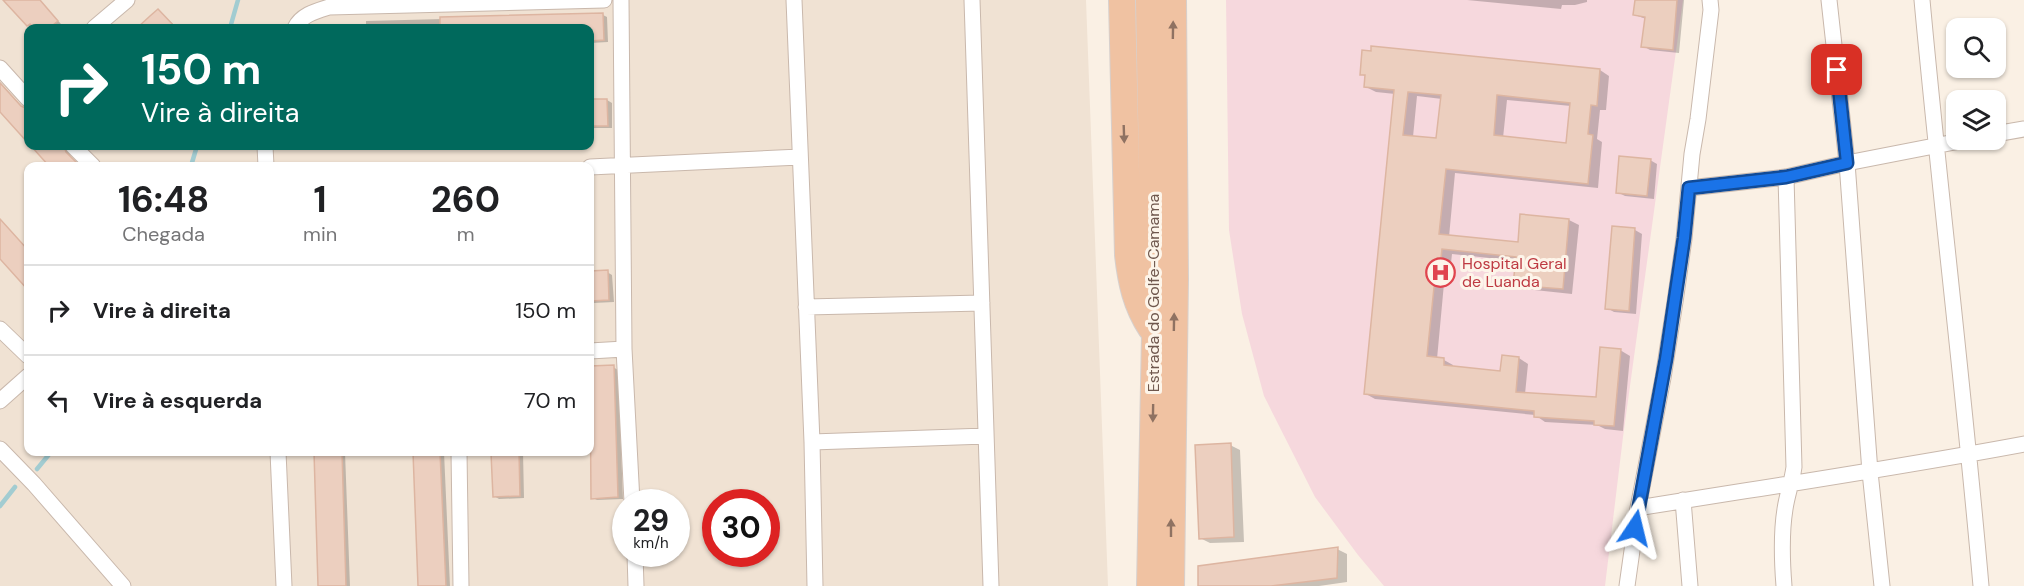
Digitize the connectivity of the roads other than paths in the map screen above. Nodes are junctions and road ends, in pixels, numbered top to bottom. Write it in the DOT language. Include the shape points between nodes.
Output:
graph roads {
  1 [pos="127,0"];
  2 [pos="604,0"];
  3 [pos="621,0"];
  4 [pos="794,0"];
  5 [pos="972,0"];
  6 [pos="1122,0"];
  7 [pos="1149,0"];
  8 [pos="1173,0"];
  9 [pos="1710,0"];
  10 [pos="1829,0"];
  11 [pos="1922,0"];
  12 [pos="99,24"];
  13 [pos="297,24"];
  14 [pos="0,68"];
  15 [pos="24,90"];
  16 [pos="2024,129"];
  17 [pos="2006,132"];
  18 [pos="1946,143"];
  19 [pos="1936,144"];
  20 [pos="77,150"];
  21 [pos="800,157"];
  22 [pos="89,162"];
  23 [pos="1847,163"];
  24 [pos="622,166"];
  25 [pos="594,167"];
  26 [pos="1786,177"];
  27 [pos="1689,188"];
  28 [pos="982,303"];
  29 [pos="806,307"];
  30 [pos="0,328"];
  31 [pos="1155,334"];
  32 [pos="624,349"];
  33 [pos="594,351"];
  34 [pos="24,352"];
  35 [pos="24,380"];
  36 [pos="0,401"];
  37 [pos="986,435"];
  38 [pos="812,442"];
  39 [pos="2024,444"];
  40 [pos="0,449"];
  41 [pos="1970,454"];
  42 [pos="278,456"];
  43 [pos="459,456"];
  44 [pos="1870,472"];
  45 [pos="1792,482"];
  46 [pos="631,489"];
  47 [pos="1683,500"];
  48 [pos="1638,508"];
  49 [pos="635,567"];
  50 [pos="123,586"];
  51 [pos="284,586"];
  52 [pos="461,586"];
  53 [pos="636,586"];
  54 [pos="815,586"];
  55 [pos="991,586"];
  56 [pos="1150,586"];
  57 [pos="1171,586"];
  58 [pos="1627,586"];
  59 [pos="1690,586"];
  60 [pos="1784,586"];
  61 [pos="1882,586"];
  62 [pos="1981,586"];
  1 -- 12 [label="street"];
  2 -- 13 [label="street" via="329,7 314,11"];
  3 -- 24 [label="street"];
  4 -- 21 [label="street"];
  5 -- 28 [label="street"];
  6 -- 31 [label="highway, one-way" via="1128,255 1132,286 1141,312"];
  7 -- 31 [label="highway, Estrada do Golfe-Camama"];
  57 -- 8 [label="highway, Estrada do Golfe-Camama, one-way"];
  9 -- 27 [label="street"];
  10 -- 23 [label="street"];
  11 -- 19 [label="street"];
  14 -- 15 [label="street"];
  16 -- 17 [label="street"];
  18 -- 19 [label="street"];
  19 -- 23 [label="street"];
  19 -- 41 [label="street"];
  20 -- 22 [label="street"];
  21 -- 24 [label="street"];
  21 -- 29 [label="street"];
  23 -- 26 [label="street"];
  23 -- 44 [label="street"];
  24 -- 25 [label="street"];
  24 -- 32 [label="street"];
  26 -- 27 [label="street"];
  26 -- 45 [label="street"];
  27 -- 48 [label="street" via="1670,334"];
  28 -- 29 [label="street"];
  28 -- 37 [label="street"];
  29 -- 38 [label="street"];
  30 -- 34 [label="street"];
  31 -- 56 [label="highway, Estrada do Golfe-Camama, one-way"];
  32 -- 33 [label="street"];
  32 -- 46 [label="street"];
  35 -- 36 [label="street"];
  37 -- 38 [label="street"];
  37 -- 55 [label="street"];
  38 -- 54 [label="street"];
  39 -- 41 [label="street"];
  40 -- 50 [label="street"];
  41 -- 44 [label="street"];
  41 -- 62 [label="street"];
  42 -- 51 [label="street"];
  43 -- 52 [label="street"];
  44 -- 45 [label="street"];
  44 -- 61 [label="street"];
  45 -- 47 [label="street"];
  45 -- 60 [label="street" via="1783,527"];
  47 -- 48 [label="street"];
  47 -- 59 [label="street"];
  48 -- 58 [label="street"];
  49 -- 53 [label="street"];
}
